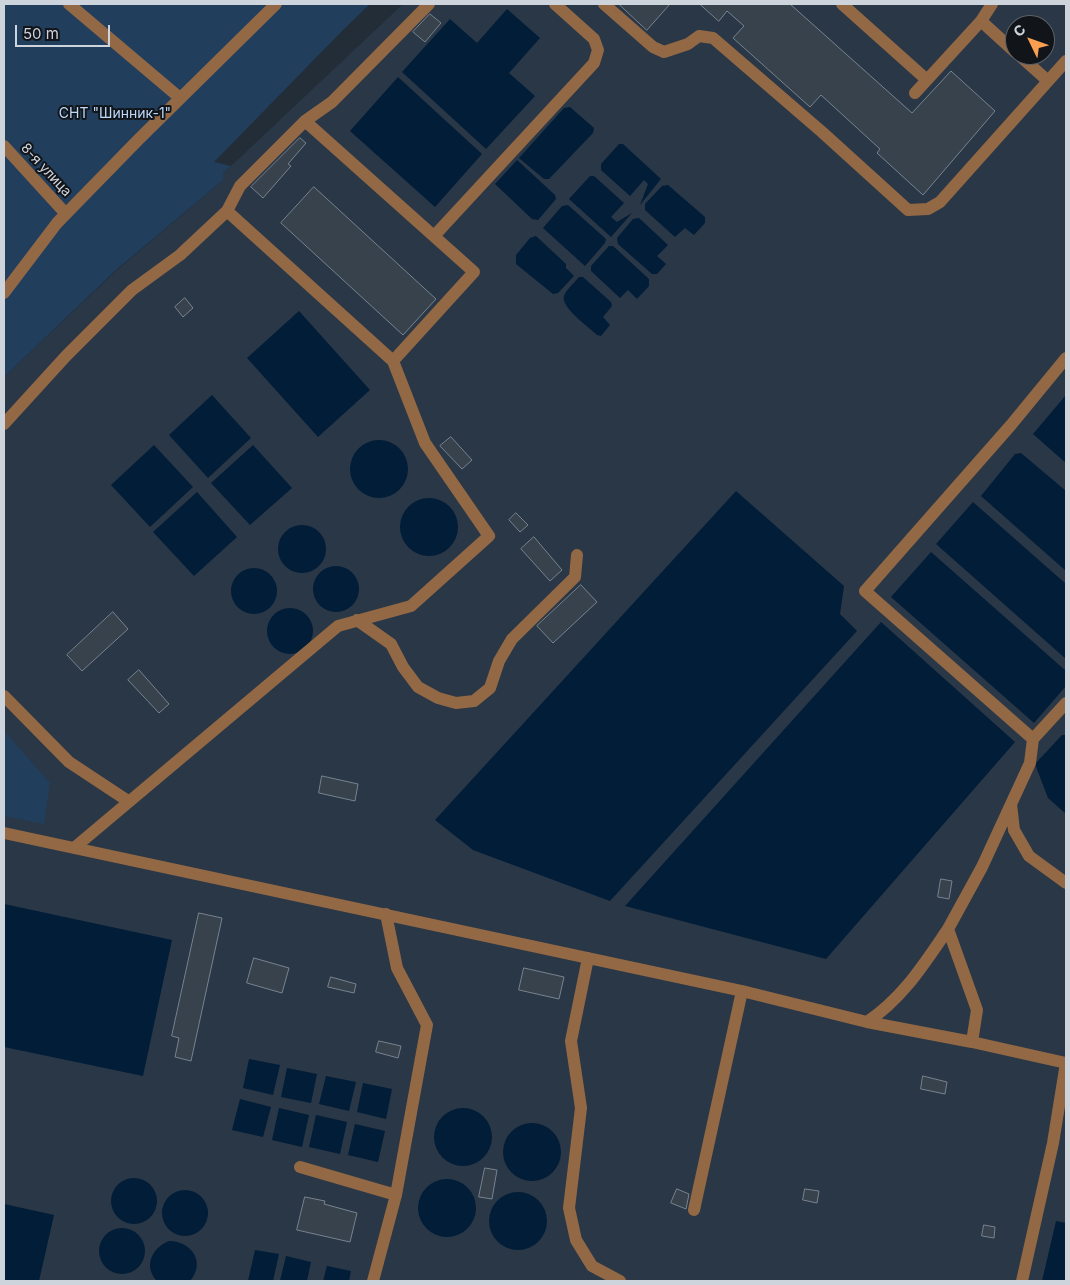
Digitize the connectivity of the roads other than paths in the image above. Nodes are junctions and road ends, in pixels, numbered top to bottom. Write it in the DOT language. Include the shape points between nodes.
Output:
graph roads {
  1 [pos="69,4"];
  2 [pos="276,4"];
  3 [pos="429,4"];
  4 [pos="555,4"];
  5 [pos="604,4"];
  6 [pos="842,4"];
  7 [pos="992,4"];
  8 [pos="981,21"];
  9 [pos="1005,43"];
  10 [pos="1066,62"];
  11 [pos="1030,65"];
  12 [pos="927,80"];
  13 [pos="1048,81"];
  14 [pos="915,93"];
  15 [pos="180,98"];
  16 [pos="305,121"];
  17 [pos="4,146"];
  18 [pos="227,211"];
  19 [pos="66,214"];
  20 [pos="435,235"];
  21 [pos="4,292"];
  22 [pos="1066,358"];
  23 [pos="393,361"];
  24 [pos="4,424"];
  25 [pos="577,556"];
  26 [pos="357,620"];
  27 [pos="4,696"];
  28 [pos="1066,702"];
  29 [pos="1033,739"];
  30 [pos="128,801"];
  31 [pos="1011,804"];
  32 [pos="4,833"];
  33 [pos="74,848"];
  34 [pos="1066,883"];
  35 [pos="386,914"];
  36 [pos="948,929"];
  37 [pos="588,958"];
  38 [pos="742,991"];
  39 [pos="868,1022"];
  40 [pos="972,1042"];
  41 [pos="1066,1063"];
  42 [pos="300,1167"];
  43 [pos="396,1195"];
  44 [pos="694,1210"];
  45 [pos="374,1281"];
  46 [pos="620,1281"];
  47 [pos="1022,1281"];
  1 -- 15 [label="street"];
  2 -- 15 [label="street"];
  3 -- 16 [label="street" via="332,102"];
  4 -- 20 [label="street" via="594,39 598,50 594,63"];
  5 -- 13 [label="street" via="664,52 700,36 713,38 908,210 928,210 940,202"];
  6 -- 12 [label="street"];
  7 -- 8 [label="street"];
  8 -- 9 [label="street"];
  8 -- 12 [label="street"];
  10 -- 13 [label="street"];
  11 -- 13 [label="street"];
  12 -- 14 [label="street"];
  15 -- 19 [label="street"];
  16 -- 18 [label="street" via="240,186"];
  16 -- 20 [label="street"];
  17 -- 19 [label="street, 8-я улица"];
  18 -- 23 [label="street"];
  18 -- 24 [label="street" via="180,255 132,290"];
  19 -- 21 [label="street"];
  20 -- 23 [label="street" via="474,272"];
  22 -- 29 [label="street" via="865,591"];
  23 -- 26 [label="street" via="426,442 489,536 411,606"];
  25 -- 26 [label="street" via="576,577 512,639 499,661 490,688 474,700 456,703 418,687 391,644"];
  26 -- 30 [label="street" via="338,626"];
  27 -- 30 [label="street" via="69,762"];
  28 -- 29 [label="street"];
  29 -- 31 [label="street" via="1030,763"];
  30 -- 33 [label="street"];
  31 -- 34 [label="street" via="1014,830 1029,856"];
  31 -- 36 [label="street"];
  32 -- 33 [label="street"];
  33 -- 35 [label="street"];
  35 -- 37 [label="street"];
  35 -- 43 [label="street" via="397,968 427,1025"];
  36 -- 39 [label="street" via="909,985 886,1010"];
  36 -- 40 [label="street" via="977,1010"];
  37 -- 38 [label="street"];
  37 -- 46 [label="street" via="571,1041 581,1108 569,1208 576,1240 592,1266"];
  38 -- 39 [label="street"];
  38 -- 44 [label="street"];
  39 -- 40 [label="street"];
  40 -- 41 [label="street"];
  41 -- 47 [label="street"];
  42 -- 43 [label="street"];
  43 -- 45 [label="street"];
}
